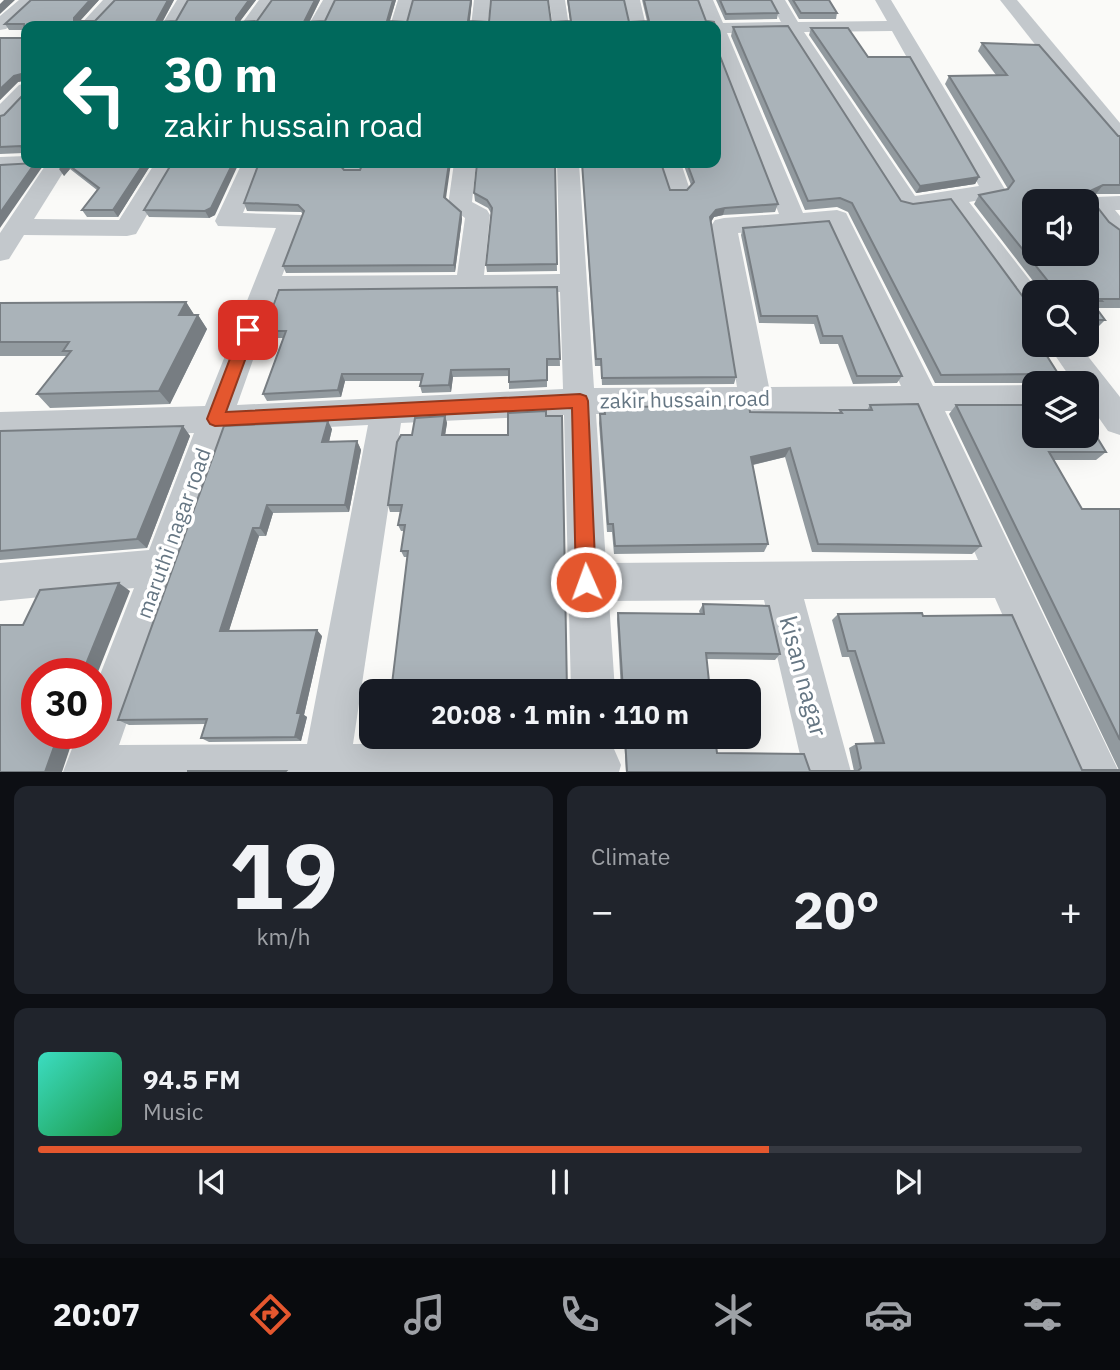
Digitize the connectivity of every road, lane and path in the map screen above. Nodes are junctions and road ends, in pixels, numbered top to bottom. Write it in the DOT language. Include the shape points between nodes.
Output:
graph roads {
  1 [pos="29,0"];
  2 [pos="112,0"];
  3 [pos="185,0"];
  4 [pos="267,0"];
  5 [pos="331,0"];
  6 [pos="406,0"];
  7 [pos="482,0"];
  8 [pos="557,0"];
  9 [pos="632,0"];
  10 [pos="705,0"];
  11 [pos="777,0"];
  12 [pos="883,0"];
  13 [pos="1007,0"];
  14 [pos="92,21"];
  15 [pos="172,21"];
  16 [pos="252,21"];
  17 [pos="319,21"];
  18 [pos="400,21"];
  19 [pos="480,21"];
  20 [pos="560,21"];
  21 [pos="637,21"];
  22 [pos="713,21"];
  23 [pos="791,25"];
  24 [pos="896,26"];
  25 [pos="721,28"];
  26 [pos="4,33"];
  27 [pos="721,40"];
  28 [pos="21,94"];
  29 [pos="0,116"];
  30 [pos="1120,137"];
  31 [pos="21,163"];
  32 [pos="0,164"];
  33 [pos="55,168"];
  34 [pos="163,168"];
  35 [pos="251,168"];
  36 [pos="464,168"];
  37 [pos="568,168"];
  38 [pos="671,168"];
  39 [pos="678,190"];
  40 [pos="953,197"];
  41 [pos="1120,203"];
  42 [pos="794,220"];
  43 [pos="16,227"];
  44 [pos="1120,232"];
  45 [pos="0,253"];
  46 [pos="469,283"];
  47 [pos="575,283"];
  48 [pos="265,286"];
  49 [pos="1022,290"];
  50 [pos="1072,357"];
  51 [pos="755,398"];
  52 [pos="925,398"];
  53 [pos="1022,398"];
  54 [pos="580,401"];
  55 [pos="1107,405"];
  56 [pos="387,410"];
  57 [pos="215,419"];
  58 [pos="0,425"];
  59 [pos="160,567"];
  60 [pos="1005,579"];
  61 [pos="779,581"];
  62 [pos="0,582"];
  63 [pos="586,582"];
  64 [pos="592,679"];
  65 [pos="597,758"];
  66 [pos="326,767"];
  67 [pos="86,770"];
  68 [pos="828,772"];
  69 [pos="1096,772"];
  1 -- 26 [label="street"];
  2 -- 14 [label="street"];
  3 -- 15 [label="street"];
  4 -- 16 [label="street"];
  5 -- 17 [label="street"];
  6 -- 18 [label="street"];
  7 -- 19 [label="street"];
  8 -- 20 [label="street"];
  9 -- 21 [label="street"];
  10 -- 22 [label="street"];
  11 -- 23 [label="street"];
  12 -- 24 [label="street"];
  13 -- 30 [label="street"];
  23 -- 24 [label="street"];
  23 -- 25 [label="street"];
  23 -- 40 [label="street" via="908,204"];
  24 -- 40 [label="street" via="994,191"];
  27 -- 42 [label="street"];
  28 -- 29 [label="street"];
  31 -- 32 [label="street"];
  33 -- 43 [label="street"];
  34 -- 43 [label="street" via="127,228"];
  35 -- 48 [label="street, maruthi nagar road" via="227,221 292,220"];
  36 -- 46 [label="street" via="460,205 478,215"];
  37 -- 47 [label="street"];
  38 -- 39 [label="street"];
  40 -- 49 [label="street"];
  41 -- 44 [label="street" via="1096,204"];
  42 -- 51 [label="street" via="724,226"];
  42 -- 52 [label="street" via="837,218"];
  43 -- 45 [label="street"];
  46 -- 47 [label="street"];
  46 -- 48 [label="street"];
  47 -- 54 [label="street"];
  48 -- 57 [label="street, maruthi nagar road"];
  50 -- 55 [label="street"];
  51 -- 52 [label="street, zakir hussain road"];
  51 -- 54 [label="street, zakir hussain road"];
  52 -- 53 [label="street, zakir hussain road"];
  52 -- 60 [label="street"];
  54 -- 56 [label="street, zakir hussain road"];
  54 -- 63 [label="street"];
  56 -- 57 [label="street, zakir hussain road"];
  56 -- 66 [label="street"];
  57 -- 58 [label="street, zakir hussain road"];
  57 -- 59 [label="street, maruthi nagar road"];
  59 -- 62 [label="street"];
  59 -- 67 [label="street, maruthi nagar road"];
  60 -- 61 [label="street"];
  60 -- 69 [label="street"];
  61 -- 63 [label="street"];
  61 -- 68 [label="street, kisan nagar"];
  63 -- 64 [label="street"];
  65 -- 66 [label="street"];
  66 -- 67 [label="street"];
}
